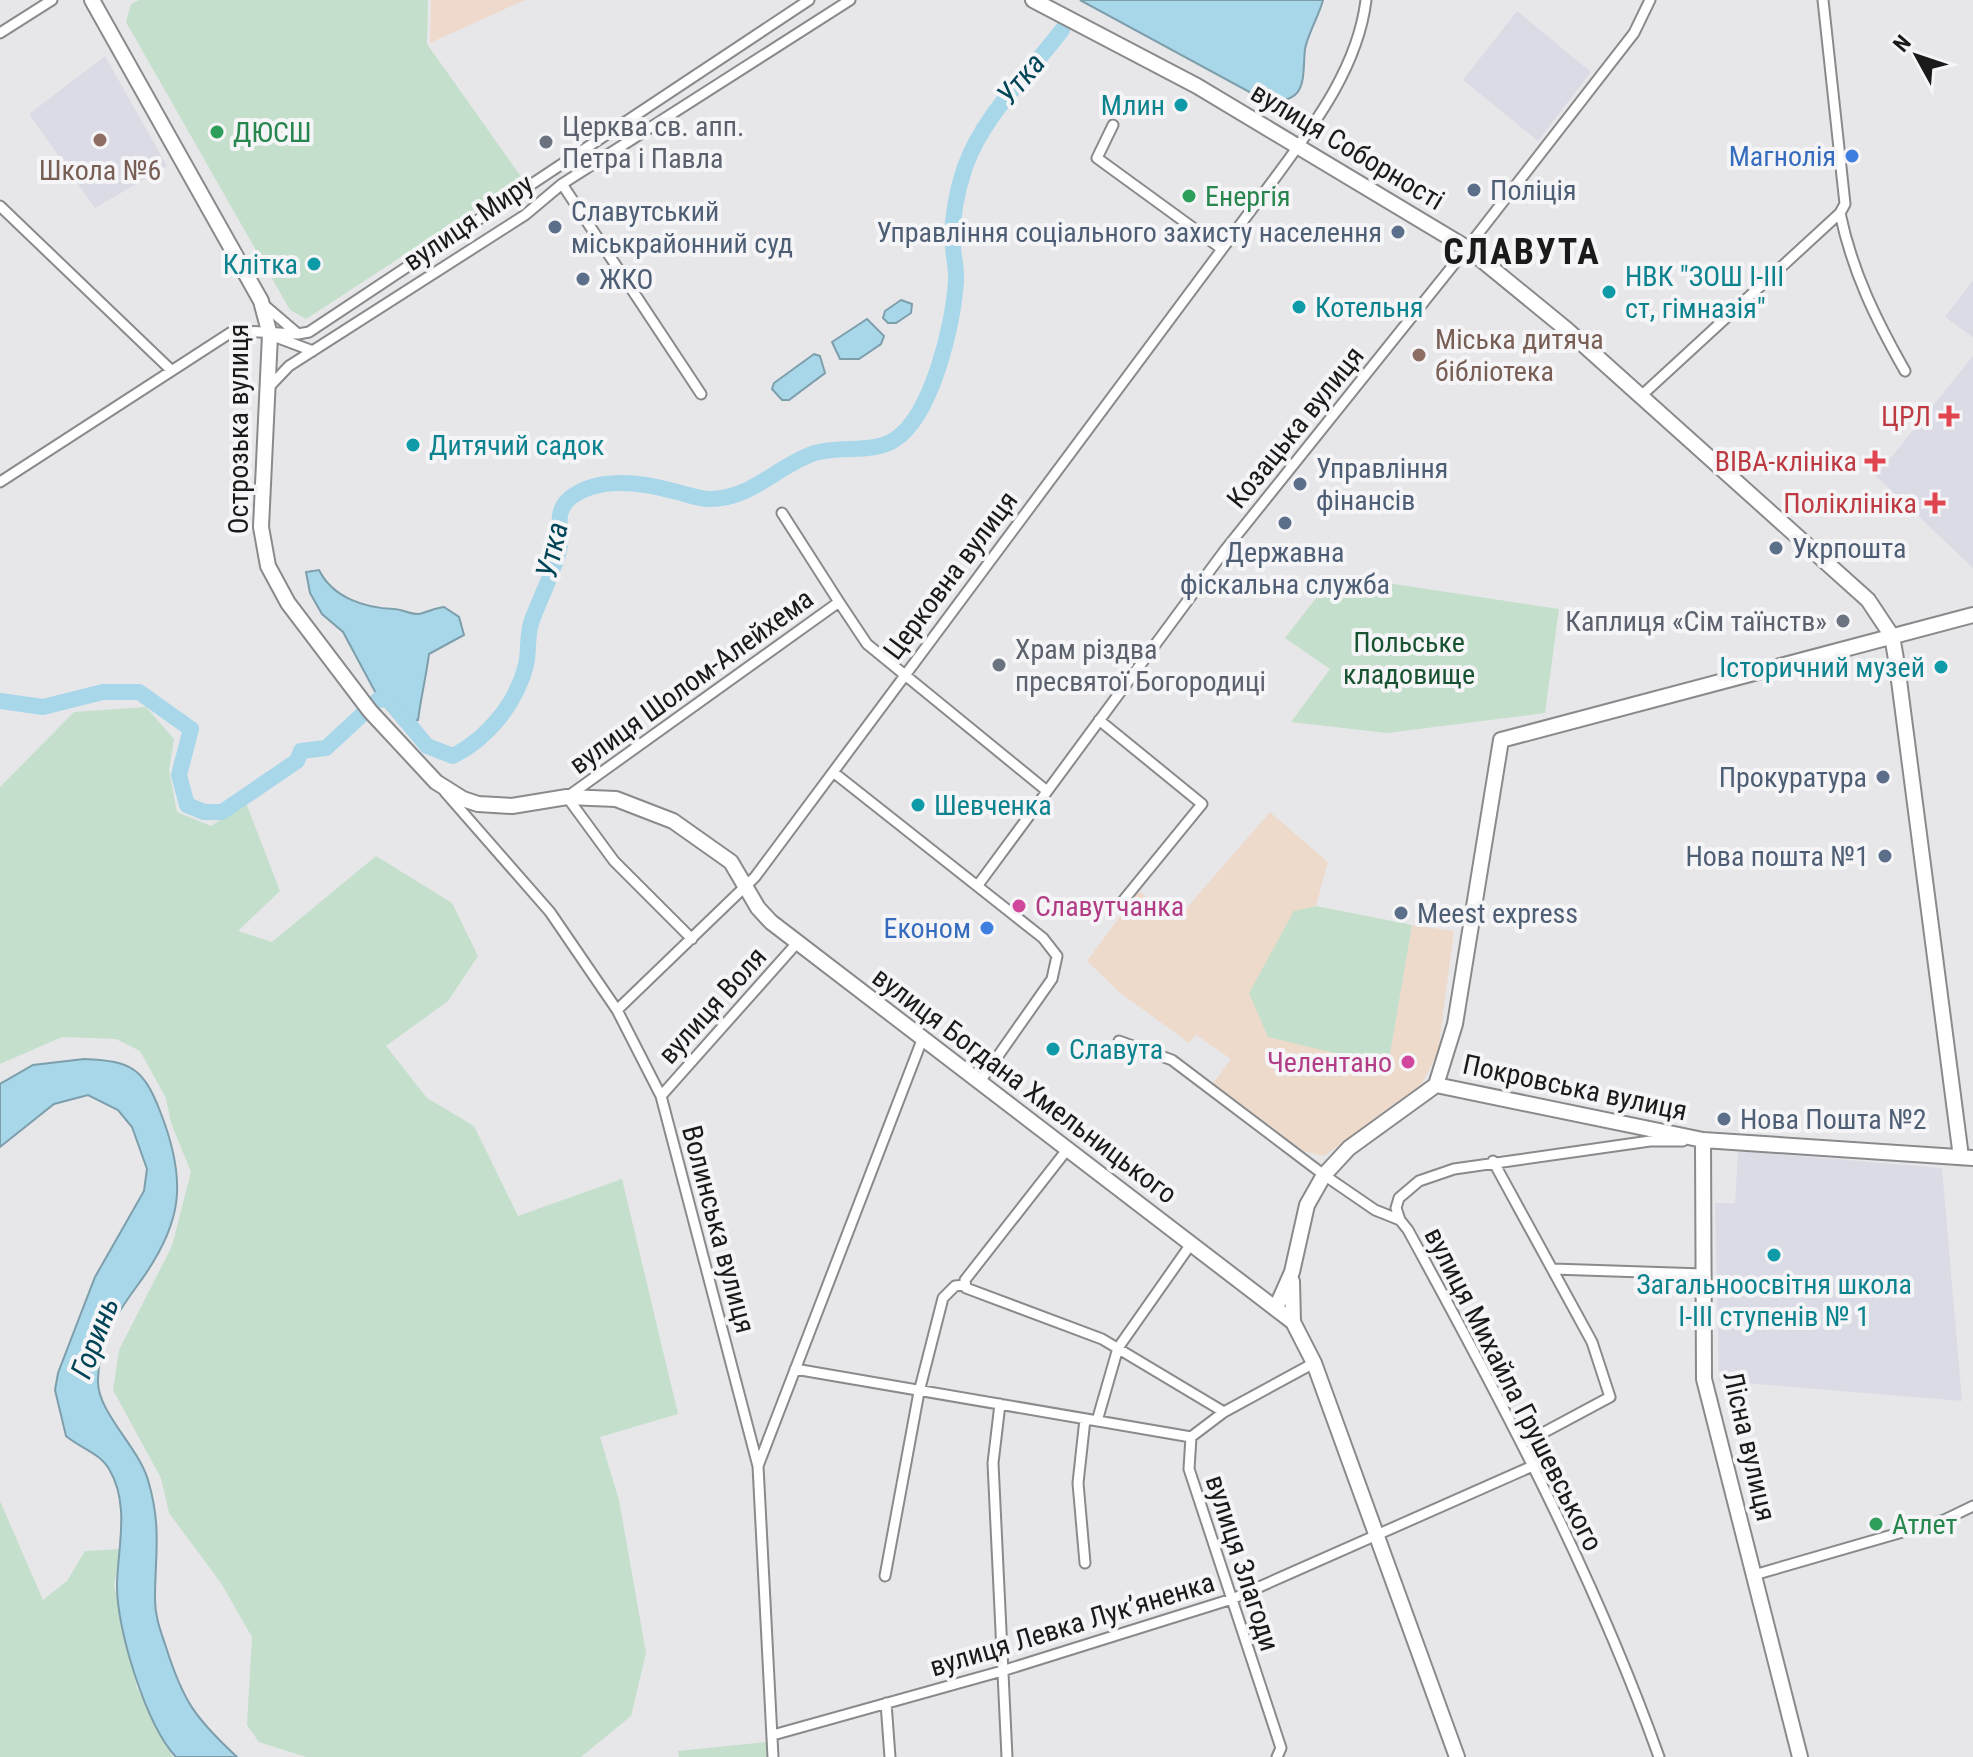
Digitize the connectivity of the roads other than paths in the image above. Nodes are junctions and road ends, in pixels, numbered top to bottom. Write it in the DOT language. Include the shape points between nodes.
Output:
graph roads {
  1 [pos="52,0"];
  2 [pos="809,0"];
  3 [pos="850,0"];
  4 [pos="1033,0"];
  5 [pos="1366,0"];
  6 [pos="1650,0"];
  7 [pos="1823,0"];
  8 [pos="97,2"];
  9 [pos="0,33"];
  10 [pos="1113,125"];
  11 [pos="1298,147"];
  12 [pos="562,184"];
  13 [pos="0,206"];
  14 [pos="1840,213"];
  15 [pos="1467,248"];
  16 [pos="1222,249"];
  17 [pos="261,301"];
  18 [pos="298,334"];
  19 [pos="270,335"];
  20 [pos="313,351"];
  21 [pos="171,370"];
  22 [pos="1905,371"];
  23 [pos="269,387"];
  24 [pos="701,394"];
  25 [pos="1641,396"];
  26 [pos="0,482"];
  27 [pos="782,513"];
  28 [pos="839,602"];
  29 [pos="1973,615"];
  30 [pos="1892,636"];
  31 [pos="902,675"];
  32 [pos="349,685"];
  33 [pos="1099,720"];
  34 [pos="833,772"];
  35 [pos="436,782"];
  36 [pos="1047,791"];
  37 [pos="567,797"];
  38 [pos="978,885"];
  39 [pos="747,886"];
  40 [pos="1122,902"];
  41 [pos="692,939"];
  42 [pos="797,943"];
  43 [pos="617,1010"];
  44 [pos="922,1040"];
  45 [pos="1119,1041"];
  46 [pos="979,1083"];
  47 [pos="1436,1085"];
  48 [pos="661,1096"];
  49 [pos="1703,1140"];
  50 [pos="1066,1151"];
  51 [pos="1967,1157"];
  52 [pos="1493,1161"];
  53 [pos="1324,1175"];
  54 [pos="1400,1220"];
  55 [pos="1191,1244"];
  56 [pos="1553,1269"];
  57 [pos="1292,1272"];
  58 [pos="1703,1274"];
  59 [pos="964,1285"];
  60 [pos="1263,1297"];
  61 [pos="1276,1308"];
  62 [pos="1293,1322"];
  63 [pos="1118,1348"];
  64 [pos="1314,1363"];
  65 [pos="795,1369"];
  66 [pos="919,1392"];
  67 [pos="1000,1404"];
  68 [pos="1224,1412"];
  69 [pos="1085,1419"];
  70 [pos="1097,1421"];
  71 [pos="1191,1437"];
  72 [pos="1524,1443"];
  73 [pos="1535,1465"];
  74 [pos="758,1466"];
  75 [pos="1973,1506"];
  76 [pos="1376,1533"];
  77 [pos="1085,1563"];
  78 [pos="1754,1575"];
  79 [pos="885,1576"];
  80 [pos="1232,1599"];
  81 [pos="1002,1671"];
  82 [pos="886,1703"];
  83 [pos="773,1735"];
  84 [pos="773,1757"];
  85 [pos="890,1757"];
  86 [pos="1007,1757"];
  87 [pos="1277,1757"];
  88 [pos="1457,1757"];
  89 [pos="1659,1757"];
  90 [pos="1800,1757"];
  1 -- 9 [label="street"];
  2 -- 18 [label="street, вулиця Миру" via="315,328"];
  3 -- 12 [label="street, вулиця Миру"];
  4 -- 11 [label="main road, вулиця Соборності" via="1197,86"];
  5 -- 11 [label="street, Церковна вулиця" via="1352,56"];
  6 -- 15 [label="street, Козацька вулиця" via="1634,33"];
  7 -- 14 [label="street" via="1846,195"];
  8 -- 17 [label="main road, Острозька вулиця"];
  10 -- 16 [label="street" via="1097,158"];
  11 -- 15 [label="main road, вулиця Соборності"];
  11 -- 16 [label="street, Церковна вулиця"];
  12 -- 20 [label="street, вулиця Миру" via="525,215"];
  12 -- 24 [label="street"];
  13 -- 21 [label="street"];
  14 -- 22 [label="street" via="1849,257"];
  14 -- 25 [label="street"];
  15 -- 25 [label="main road, вулиця Соборності"];
  15 -- 33 [label="street, Козацька вулиця" via="1225,550"];
  16 -- 31 [label="street, Церковна вулиця"];
  17 -- 18 [label="street"];
  17 -- 19 [label="main road, Острозька вулиця"];
  18 -- 19 [label="street, вулиця Миру"];
  19 -- 20 [label="street"];
  19 -- 21 [label="street" via="230,333"];
  19 -- 23 [label="main road, Острозька вулиця"];
  20 -- 23 [label="street, вулиця Миру"];
  21 -- 26 [label="street"];
  23 -- 32 [label="main road, Острозька вулиця" via="261,527 268,566 288,603"];
  25 -- 30 [label="main road, вулиця Соборності" via="1868,600"];
  27 -- 28 [label="street"];
  28 -- 31 [label="street, вулиця Шолом-Алейхема" via="867,644"];
  28 -- 37 [label="street, вулиця Шолом-Алейхема"];
  29 -- 30 [label="main road"];
  30 -- 47 [label="main road" via="1501,740 1455,1024"];
  30 -- 51 [label="main road, вулиця Соборності"];
  31 -- 34 [label="street, Церковна вулиця"];
  31 -- 36 [label="street, вулиця Шолом-Алейхема"];
  32 -- 35 [label="main road, вулиця Богдана Хмельницького"];
  33 -- 36 [label="street, Козацька вулиця"];
  33 -- 40 [label="street" via="1202,804"];
  34 -- 38 [label="street"];
  34 -- 39 [label="street, Церковна вулиця"];
  35 -- 37 [label="main road, вулиця Богдана Хмельницького" via="463,799 489,806"];
  35 -- 43 [label="street, Волинська вулиця" via="550,912"];
  36 -- 38 [label="street, Козацька вулиця"];
  37 -- 39 [label="main road, вулиця Богдана Хмельницького" via="616,799 673,821 722,853"];
  37 -- 41 [label="street" via="614,861"];
  38 -- 46 [label="street" via="1043,938 1058,963"];
  39 -- 41 [label="street, Церковна вулиця"];
  39 -- 42 [label="main road, вулиця Богдана Хмельницького" via="764,916"];
  41 -- 43 [label="street, Церковна вулиця"];
  42 -- 44 [label="main road, вулиця Богдана Хмельницького"];
  42 -- 48 [label="street, вулиця Воля"];
  43 -- 48 [label="street, Волинська вулиця"];
  44 -- 46 [label="main road, вулиця Богдана Хмельницького"];
  44 -- 65 [label="street"];
  45 -- 53 [label="street, вулиця Михайла Грушевського" via="1172,1060"];
  46 -- 50 [label="main road, вулиця Богдана Хмельницького"];
  47 -- 49 [label="main road, Покровська вулиця"];
  47 -- 53 [label="main road" via="1349,1148"];
  48 -- 74 [label="street, Волинська вулиця"];
  49 -- 51 [label="main road, Покровська вулиця"];
  49 -- 52 [label="street, Покровська вулиця" via="1650,1141"];
  49 -- 58 [label="main road, Лісна вулиця"];
  50 -- 55 [label="main road, вулиця Богдана Хмельницького"];
  50 -- 59 [label="street"];
  52 -- 54 [label="street, Покровська вулиця" via="1419,1181 1399,1198"];
  52 -- 56 [label="street"];
  53 -- 54 [label="street, вулиця Михайла Грушевського" via="1375,1210"];
  53 -- 57 [label="main road" via="1305,1213"];
  54 -- 72 [label="street, вулиця Михайла Грушевського"];
  55 -- 60 [label="main road, вулиця Богдана Хмельницького"];
  55 -- 63 [label="street"];
  56 -- 58 [label="street"];
  56 -- 72 [label="street" via="1592,1342 1610,1397"];
  57 -- 60 [label="main road" via="1279,1290"];
  57 -- 61 [label="main road"];
  57 -- 62 [label="main road"];
  58 -- 78 [label="main road, Лісна вулиця" via="1704,1379"];
  59 -- 63 [label="street"];
  59 -- 66 [label="street" via="943,1298"];
  60 -- 61 [label="main road, вулиця Богдана Хмельницького"];
  61 -- 62 [label="main road, вулиця Богдана Хмельницького"];
  62 -- 64 [label="main road, вулиця Богдана Хмельницького"];
  63 -- 68 [label="street"];
  63 -- 70 [label="street"];
  64 -- 68 [label="street"];
  64 -- 76 [label="main road, вулиця Богдана Хмельницького"];
  65 -- 66 [label="street"];
  65 -- 74 [label="street"];
  66 -- 67 [label="street"];
  66 -- 79 [label="street"];
  67 -- 69 [label="street"];
  67 -- 81 [label="street" via="993,1463"];
  68 -- 71 [label="street"];
  69 -- 70 [label="street"];
  69 -- 77 [label="street" via="1078,1483"];
  70 -- 71 [label="street"];
  71 -- 80 [label="street, вулиця Злагоди" via="1189,1469"];
  72 -- 73 [label="street, вулиця Михайла Грушевського"];
  73 -- 76 [label="street, вулиця Левка Лукʼяненка"];
  73 -- 89 [label="street, вулиця Михайла Грушевського" via="1608,1624"];
  74 -- 83 [label="street, Волинська вулиця"];
  75 -- 78 [label="street" via="1944,1520"];
  76 -- 80 [label="street, вулиця Левка Лукʼяненка"];
  76 -- 88 [label="main road, вулиця Богдана Хмельницького"];
  78 -- 90 [label="main road, Лісна вулиця"];
  80 -- 81 [label="street, вулиця Левка Лукʼяненка"];
  80 -- 87 [label="street, вулиця Злагоди" via="1281,1748"];
  81 -- 82 [label="street, вулиця Левка Лукʼяненка"];
  81 -- 86 [label="street"];
  82 -- 83 [label="street, вулиця Левка Лукʼяненка"];
  82 -- 85 [label="street"];
  83 -- 84 [label="street, Волинська вулиця"];
}
